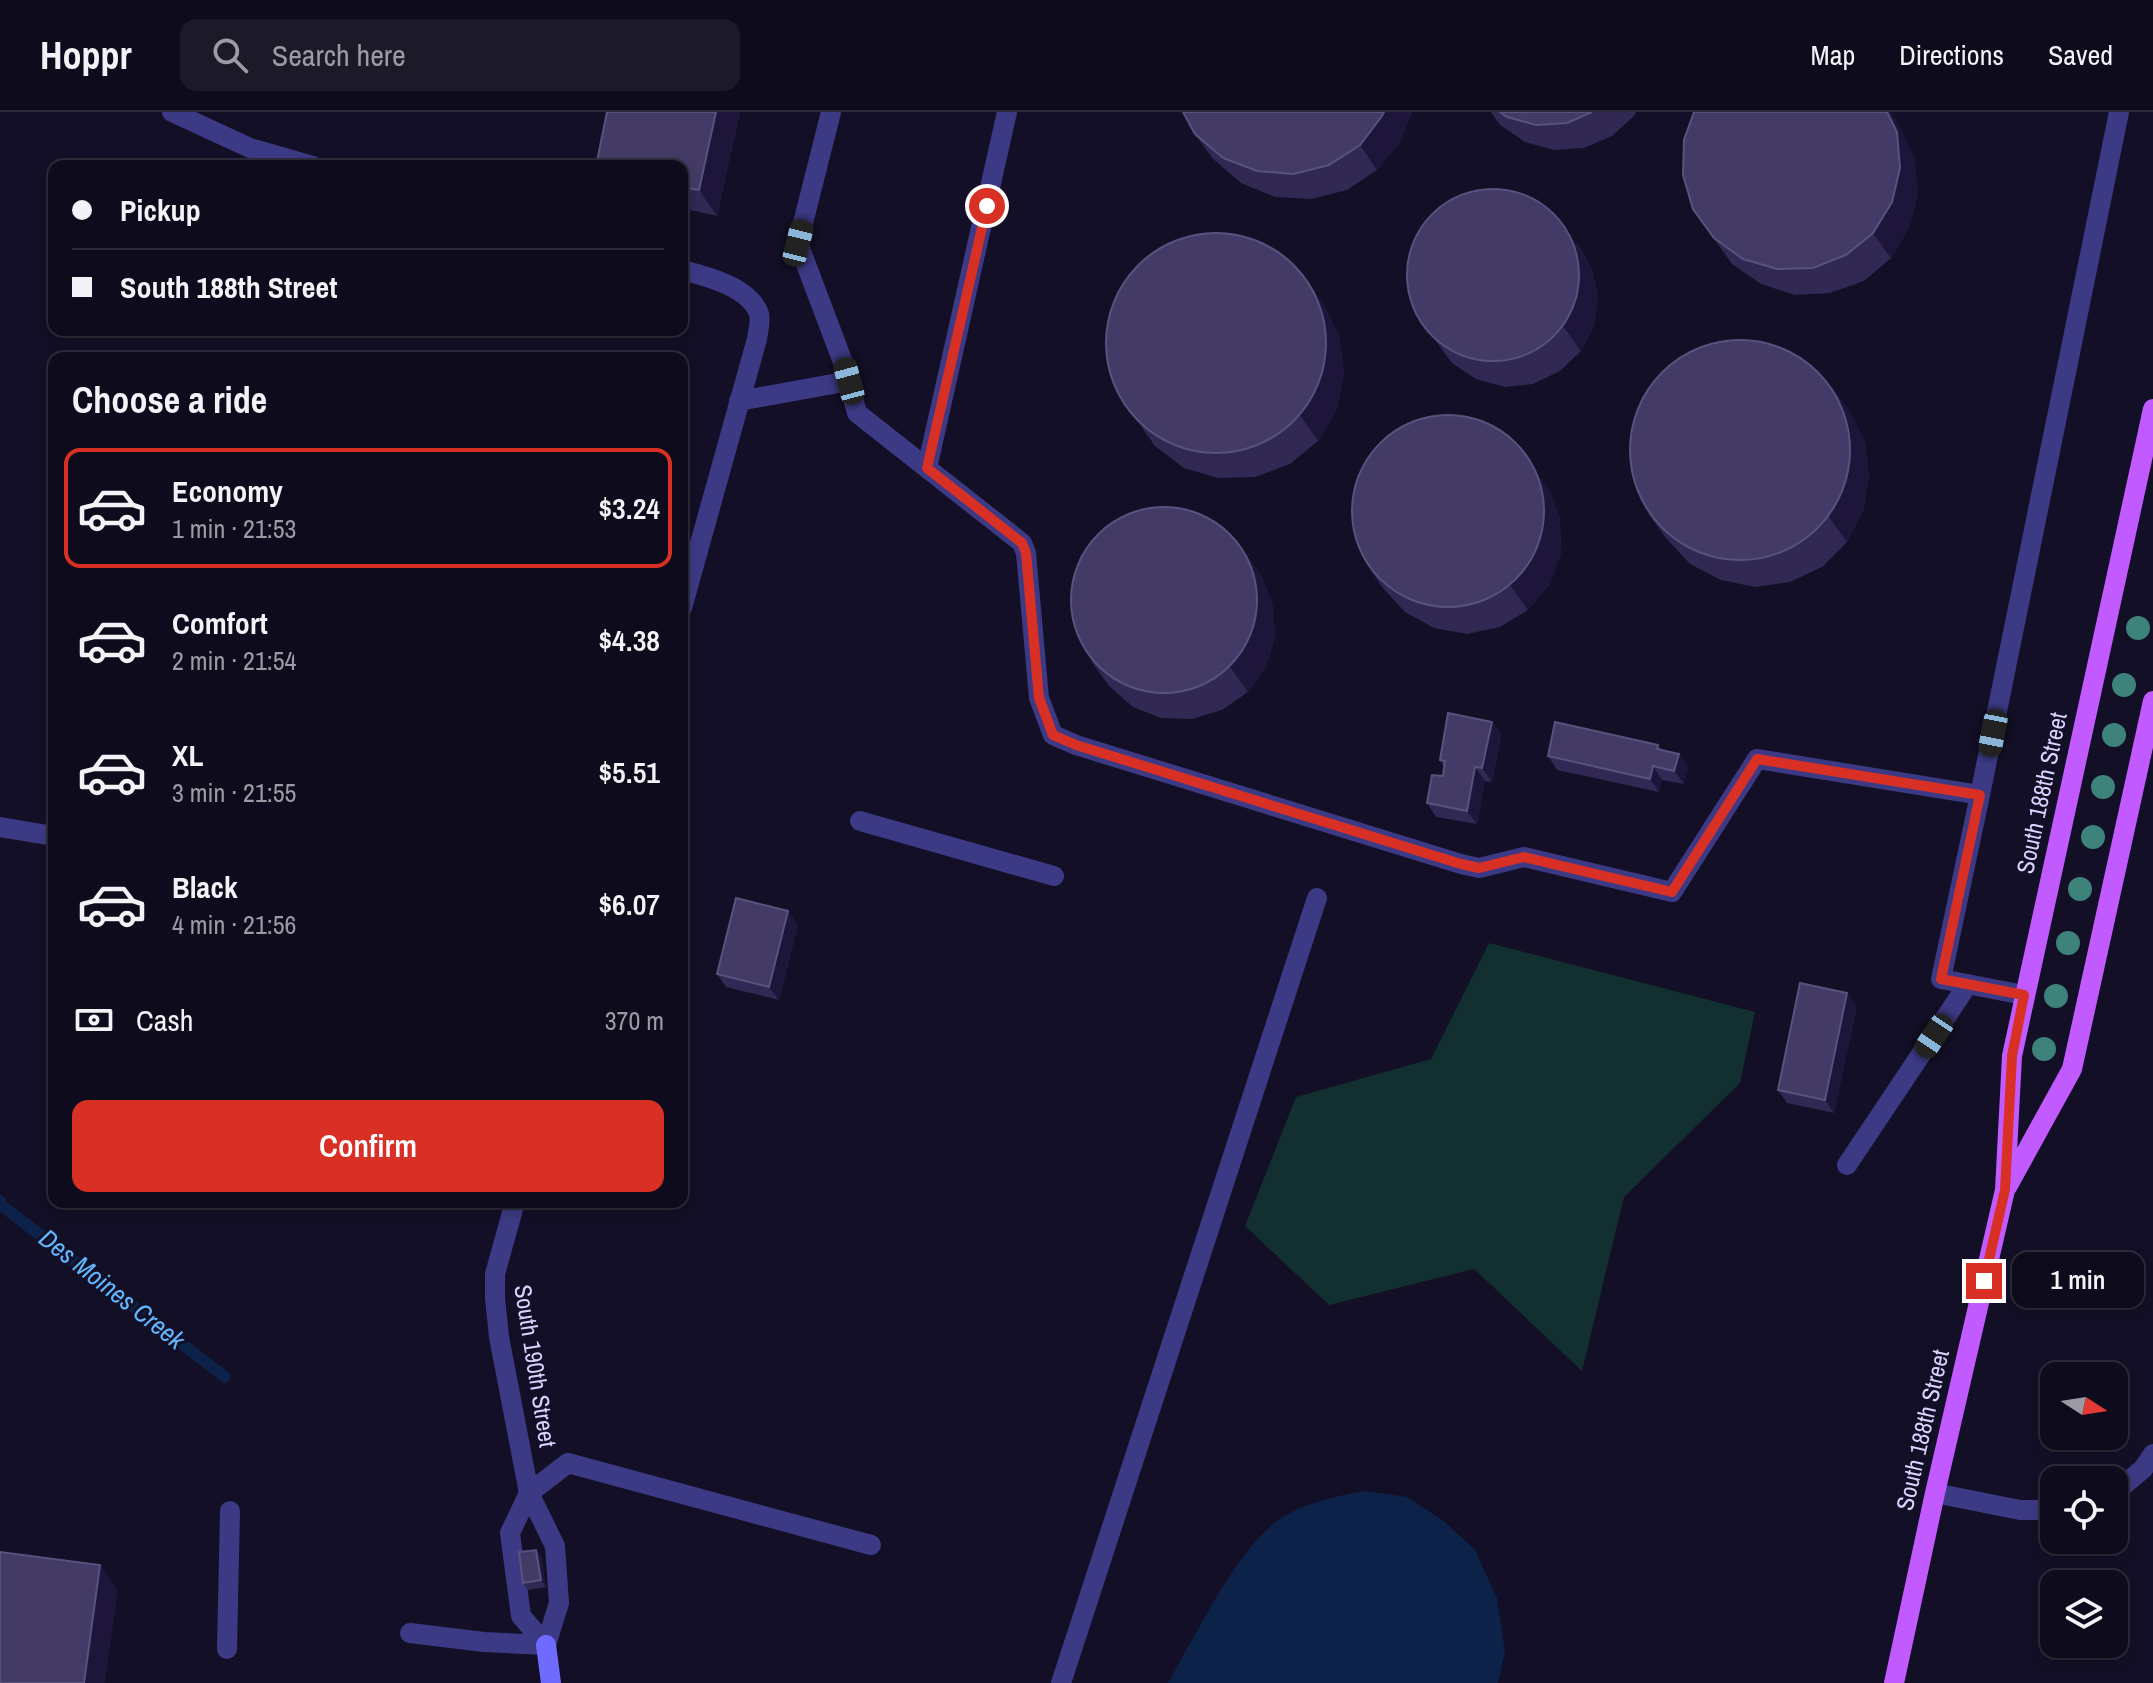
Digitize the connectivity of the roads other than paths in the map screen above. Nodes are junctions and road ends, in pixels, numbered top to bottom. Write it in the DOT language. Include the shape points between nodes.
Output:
graph roads {
  1 [pos="172,112"];
  2 [pos="831,112"];
  3 [pos="1007,112"];
  4 [pos="2119,112"];
  5 [pos="292,160"];
  6 [pos="688,272"];
  7 [pos="849,381"];
  8 [pos="739,401"];
  9 [pos="2153,409"];
  10 [pos="927,468"];
  11 [pos="688,586"];
  12 [pos="2153,701"];
  13 [pos="1980,795"];
  14 [pos="860,821"];
  15 [pos="0,827"];
  16 [pos="48,835"];
  17 [pos="1054,876"];
  18 [pos="1317,898"];
  19 [pos="1968,984"];
  20 [pos="2024,995"];
  21 [pos="1847,1165"];
  22 [pos="2005,1190"];
  23 [pos="513,1208"];
  24 [pos="2153,1454"];
  25 [pos="2128,1481"];
  26 [pos="529,1493"];
  27 [pos="1935,1493"];
  28 [pos="2040,1510"];
  29 [pos="230,1511"];
  30 [pos="871,1545"];
  31 [pos="410,1633"];
  32 [pos="546,1645"];
  33 [pos="227,1649"];
  34 [pos="551,1683"];
  35 [pos="1061,1683"];
  36 [pos="1894,1683"];
  1 -- 5 [label="lane" via="250,148"];
  2 -- 7 [label="lane" via="798,243"];
  3 -- 10 [label="lane"];
  4 -- 13 [label="lane"];
  6 -- 8 [label="lane" via="724,281 760,315"];
  7 -- 8 [label="lane"];
  7 -- 10 [label="lane" via="857,413"];
  8 -- 11 [label="lane"];
  9 -- 20 [label="main road, South 188th Street"];
  10 -- 13 [label="lane" via="1022,543 1045,717 1053,735 1091,750 1461,864 1479,868 1524,857 1672,892 1757,759"];
  12 -- 22 [label="main road, South 188th Street" via="2072,1069"];
  13 -- 19 [label="lane" via="1941,979"];
  14 -- 17 [label="lane"];
  15 -- 16 [label="lane"];
  18 -- 35 [label="lane"];
  19 -- 20 [label="lane"];
  19 -- 21 [label="lane"];
  20 -- 22 [label="main road, South 188th Street" via="2012,1056"];
  22 -- 27 [label="main road, South 188th Street"];
  23 -- 26 [label="lane, South 190th Street" via="495,1274 495,1298"];
  24 -- 25 [label="lane"];
  26 -- 30 [label="lane" via="568,1463"];
  26 -- 32 [label="lane, South 190th Street" via="555,1546 559,1603"];
  26 -- 32 [label="lane" via="510,1533 521,1616"];
  27 -- 28 [label="lane"];
  27 -- 36 [label="main road, South 188th Street"];
  29 -- 33 [label="lane"];
  31 -- 32 [label="lane"];
  32 -- 34 [label="street"];
}
